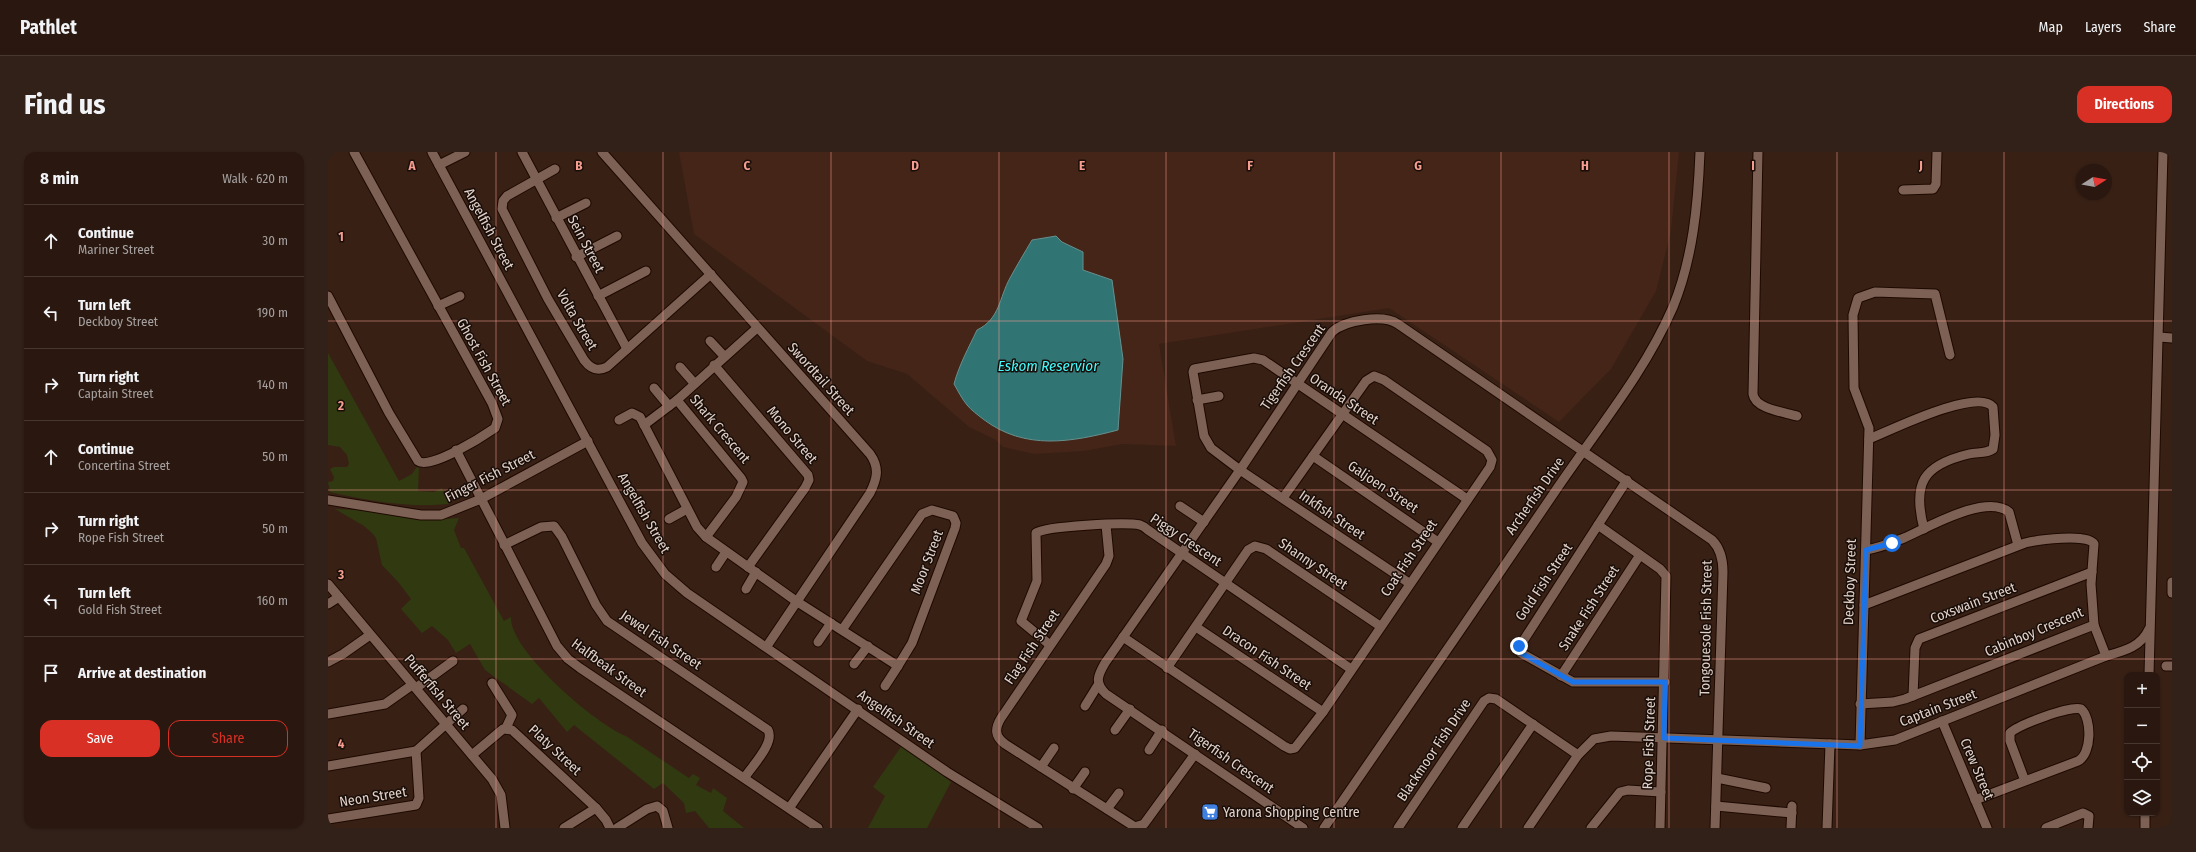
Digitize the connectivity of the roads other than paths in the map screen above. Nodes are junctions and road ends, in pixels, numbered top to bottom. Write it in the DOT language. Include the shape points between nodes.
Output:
graph roads {
  1 [pos="354,152"];
  2 [pos="432,152"];
  3 [pos="465,152"];
  4 [pos="522,152"];
  5 [pos="602,152"];
  6 [pos="1700,152"];
  7 [pos="1758,152"];
  8 [pos="1937,152"];
  9 [pos="2163,152"];
  10 [pos="439,165"];
  11 [pos="555,169"];
  12 [pos="535,179"];
  13 [pos="1903,190"];
  14 [pos="586,203"];
  15 [pos="556,218"];
  16 [pos="617,236"];
  17 [pos="576,257"];
  18 [pos="646,271"];
  19 [pos="711,274"];
  20 [pos="328,296"];
  21 [pos="460,296"];
  22 [pos="598,296"];
  23 [pos="438,306"];
  24 [pos="757,328"];
  25 [pos="2159,337"];
  26 [pos="2172,338"];
  27 [pos="710,341"];
  28 [pos="627,349"];
  29 [pos="1950,354"];
  30 [pos="724,356"];
  31 [pos="714,366"];
  32 [pos="680,367"];
  33 [pos="694,383"];
  34 [pos="1297,383"];
  35 [pos="654,388"];
  36 [pos="1219,396"];
  37 [pos="677,400"];
  38 [pos="1197,400"];
  39 [pos="669,406"];
  40 [pos="1342,414"];
  41 [pos="1797,416"];
  42 [pos="619,420"];
  43 [pos="644,425"];
  44 [pos="1868,439"];
  45 [pos="588,441"];
  46 [pos="456,450"];
  47 [pos="1584,451"];
  48 [pos="1314,456"];
  49 [pos="1240,470"];
  50 [pos="1627,480"];
  51 [pos="1283,498"];
  52 [pos="481,499"];
  53 [pos="1467,499"];
  54 [pos="328,500"];
  55 [pos="1180,506"];
  56 [pos="687,509"];
  57 [pos="670,519"];
  58 [pos="1204,522"];
  59 [pos="1106,525"];
  60 [pos="1598,525"];
  61 [pos="1924,529"];
  62 [pos="706,537"];
  63 [pos="1438,542"];
  64 [pos="504,545"];
  65 [pos="2018,545"];
  66 [pos="1866,550"];
  67 [pos="726,552"];
  68 [pos="1181,554"];
  69 [pos="1640,556"];
  70 [pos="716,567"];
  71 [pos="748,567"];
  72 [pos="756,572"];
  73 [pos="2092,572"];
  74 [pos="2172,582"];
  75 [pos="1409,583"];
  76 [pos="328,584"];
  77 [pos="1226,584"];
  78 [pos="746,589"];
  79 [pos="2172,593"];
  80 [pos="339,597"];
  81 [pos="796,601"];
  82 [pos="328,604"];
  83 [pos="1864,605"];
  84 [pos="831,623"];
  85 [pos="2094,625"];
  86 [pos="1380,626"];
  87 [pos="1196,627"];
  88 [pos="2149,629"];
  89 [pos="842,630"];
  90 [pos="370,635"];
  91 [pos="1123,638"];
  92 [pos="818,642"];
  93 [pos="1050,645"];
  94 [pos="766,646"];
  95 [pos="868,646"];
  96 [pos="2106,656"];
  97 [pos="453,661"];
  98 [pos="328,662"];
  99 [pos="854,664"];
  100 [pos="898,666"];
  101 [pos="1167,668"];
  102 [pos="1351,669"];
  103 [pos="2149,672"];
  104 [pos="1561,676"];
  105 [pos="1665,682"];
  106 [pos="492,683"];
  107 [pos="1098,684"];
  108 [pos="414,686"];
  109 [pos="885,686"];
  110 [pos="1913,696"];
  111 [pos="1860,704"];
  112 [pos="1085,706"];
  113 [pos="463,709"];
  114 [pos="858,709"];
  115 [pos="1130,710"];
  116 [pos="1323,712"];
  117 [pos="328,714"];
  118 [pos="1942,722"];
  119 [pos="446,724"];
  120 [pos="1533,724"];
  121 [pos="506,728"];
  122 [pos="1115,730"];
  123 [pos="1162,730"];
  124 [pos="1664,738"];
  125 [pos="1718,740"];
  126 [pos="1830,744"];
  127 [pos="1860,746"];
  128 [pos="1054,748"];
  129 [pos="1148,750"];
  130 [pos="416,752"];
  131 [pos="1195,754"];
  132 [pos="472,755"];
  133 [pos="1578,755"];
  134 [pos="328,766"];
  135 [pos="1041,767"];
  136 [pos="1084,772"];
  137 [pos="745,777"];
  138 [pos="1717,778"];
  139 [pos="2025,781"];
  140 [pos="1766,788"];
  141 [pos="1073,789"];
  142 [pos="1661,792"];
  143 [pos="1119,793"];
  144 [pos="1975,800"];
  145 [pos="1716,806"];
  146 [pos="790,807"];
  147 [pos="596,808"];
  148 [pos="1107,809"];
  149 [pos="2145,816"];
  150 [pos="328,819"];
  151 [pos="505,828"];
  152 [pos="564,828"];
  153 [pos="610,828"];
  154 [pos="617,828"];
  155 [pos="668,828"];
  156 [pos="818,828"];
  157 [pos="1038,828"];
  158 [pos="1303,828"];
  159 [pos="1324,828"];
  160 [pos="1398,828"];
  161 [pos="1462,828"];
  162 [pos="1528,828"];
  163 [pos="1591,828"];
  164 [pos="1660,828"];
  165 [pos="1715,828"];
  166 [pos="1791,828"];
  167 [pos="1827,828"];
  168 [pos="1987,828"];
  169 [pos="2046,828"];
  170 [pos="2088,828"];
  171 [pos="2145,828"];
  1 -- 23 [label="street, Ghost Fish Street"];
  2 -- 10 [label="street, Angelfish Street"];
  3 -- 10 [label="street"];
  4 -- 12 [label="street, Sein Street"];
  5 -- 19 [label="street, Swordtail Street"];
  6 -- 47 [label="street, Archerfish Drive" via="1698,201 1692,238 1673,306 1651,348"];
  7 -- 41 [label="street" via="1752,394 1760,404"];
  8 -- 13 [label="street" via="1936,184 1933,189"];
  9 -- 25 [label="street"];
  10 -- 45 [label="street, Angelfish Street"];
  11 -- 12 [label="street"];
  12 -- 15 [label="street, Sein Street"];
  12 -- 28 [label="street, Volta Street" via="507,196 502,209 544,292 591,368 605,369"];
  14 -- 15 [label="street"];
  15 -- 17 [label="street, Sein Street"];
  16 -- 17 [label="street"];
  17 -- 22 [label="street, Sein Street"];
  18 -- 22 [label="street"];
  19 -- 24 [label="street, Swordtail Street"];
  19 -- 28 [label="street, Volta Street"];
  20 -- 46 [label="street, Ghost Fish Street" via="416,459 422,464 428,463"];
  21 -- 23 [label="street"];
  22 -- 28 [label="street, Sein Street"];
  23 -- 46 [label="street, Ghost Fish Street" via="492,403 498,419 494,429"];
  24 -- 30 [label="street"];
  24 -- 81 [label="street, Swordtail Street" via="870,454 877,470 870,493"];
  25 -- 26 [label="street"];
  25 -- 88 [label="street"];
  27 -- 30 [label="street"];
  29 -- 44 [label="street, Deckboy Street" via="1935,294 1875,292 1858,298 1853,315 1854,388 1866,420"];
  30 -- 31 [label="street"];
  31 -- 33 [label="street"];
  31 -- 71 [label="street, Mono Street" via="808,475 809,480"];
  32 -- 33 [label="street"];
  33 -- 37 [label="street"];
  34 -- 38 [label="street, Oranda Street" via="1257,358 1199,367 1193,372"];
  34 -- 40 [label="street, Oranda Street"];
  34 -- 47 [label="street, Tigerfish Crescent" via="1329,336 1338,328 1355,322 1388,319"];
  34 -- 49 [label="street, Tigerfish Crescent"];
  35 -- 39 [label="street"];
  36 -- 38 [label="street"];
  37 -- 39 [label="street"];
  37 -- 62 [label="street, Shark Crescent" via="743,482 736,497"];
  38 -- 49 [label="street, Oranda Street" via="1207,442"];
  39 -- 43 [label="street"];
  40 -- 48 [label="street, Coat Fish Street"];
  40 -- 53 [label="street, Oranda Street"];
  40 -- 53 [label="street, Coat Fish Street" via="1368,378 1377,376 1384,380 1489,453 1491,465"];
  42 -- 43 [label="street" via="634,413"];
  43 -- 56 [label="street"];
  44 -- 61 [label="street" via="1956,404 1977,402 1988,403 1993,407 1993,449 1953,459 1924,477 1919,495"];
  44 -- 66 [label="street, Deckboy Street"];
  45 -- 52 [label="street, Finger Fish Street"];
  45 -- 94 [label="street, Angelfish Street" via="642,543 660,569 687,592"];
  46 -- 52 [label="street, Halfbeak Street"];
  47 -- 50 [label="street, Tongouesole Fish Street"];
  47 -- 159 [label="street, Archerfish Drive"];
  48 -- 51 [label="street, Coat Fish Street"];
  48 -- 63 [label="street, Galjoen Street"];
  49 -- 51 [label="street, Inkfish Street"];
  49 -- 58 [label="street, Tigerfish Crescent"];
  50 -- 60 [label="street, Gold Fish Street"];
  50 -- 125 [label="street, Tongouesole Fish Street" via="1712,540 1721,554 1723,572"];
  51 -- 75 [label="street, Inkfish Street"];
  52 -- 54 [label="street, Finger Fish Street" via="453,512 434,516"];
  52 -- 64 [label="street, Halfbeak Street"];
  53 -- 63 [label="street, Coat Fish Street"];
  55 -- 58 [label="street"];
  56 -- 57 [label="street"];
  56 -- 62 [label="street"];
  58 -- 68 [label="street, Tigerfish Crescent"];
  59 -- 68 [label="street, Piggy Crescent" via="1143,526"];
  59 -- 93 [label="street, Flag Fish Street" via="1109,556 1106,564"];
  59 -- 93 [label="street, Piggy Crescent" via="1036,533 1037,581 1021,621"];
  60 -- 69 [label="street, Rope Fish Street"];
  60 -- 104 [label="street, Gold Fish Street" via="1518,647 1521,653"];
  61 -- 65 [label="street" via="1970,509 2002,508 2010,514"];
  61 -- 66 [label="street" via="1892,543"];
  62 -- 67 [label="street"];
  63 -- 75 [label="street, Coat Fish Street"];
  64 -- 137 [label="street, Halfbeak Street" via="557,646 568,659"];
  64 -- 137 [label="street, Jewel Fish Street" via="541,527 554,526 596,605 608,621 768,730 771,735 769,743"];
  65 -- 73 [label="street, Cabinboy Crescent" via="2049,538 2090,540 2094,545"];
  65 -- 83 [label="street, Cabinboy Crescent"];
  66 -- 83 [label="street, Deckboy Street"];
  67 -- 70 [label="street"];
  67 -- 71 [label="street"];
  68 -- 77 [label="street, Piggy Crescent"];
  68 -- 91 [label="street, Tigerfish Crescent"];
  69 -- 104 [label="street, Snake Fish Street"];
  69 -- 105 [label="street, Rope Fish Street" via="1663,571 1666,576"];
  71 -- 72 [label="street"];
  72 -- 78 [label="street"];
  72 -- 81 [label="street"];
  73 -- 85 [label="street, Cabinboy Crescent"];
  73 -- 110 [label="street, Coxswain Street" via="1920,639 1915,648"];
  74 -- 79 [label="street"];
  75 -- 86 [label="street, Coat Fish Street"];
  76 -- 80 [label="street, Pufferfish Street"];
  77 -- 86 [label="street, Shanny Street" via="1248,550 1259,546"];
  77 -- 87 [label="street, Shanny Street"];
  77 -- 102 [label="street, Piggy Crescent"];
  80 -- 82 [label="street"];
  80 -- 90 [label="street, Pufferfish Street"];
  81 -- 84 [label="street"];
  81 -- 94 [label="street, Swordtail Street"];
  83 -- 111 [label="street, Deckboy Street"];
  84 -- 89 [label="street"];
  84 -- 92 [label="street"];
  85 -- 96 [label="street"];
  85 -- 110 [label="street, Cabinboy Crescent"];
  86 -- 102 [label="street, Coat Fish Street"];
  87 -- 101 [label="street, Shanny Street"];
  87 -- 116 [label="street, Dracon Fish Street"];
  88 -- 96 [label="street, Captain Street" via="2138,644 2123,652"];
  88 -- 103 [label="street"];
  89 -- 95 [label="street"];
  89 -- 100 [label="street, Moor Street" via="922,514 932,510 949,514 955,520 955,528 912,643"];
  90 -- 98 [label="street"];
  90 -- 108 [label="street, Pufferfish Street"];
  91 -- 101 [label="street, Coat Fish Street"];
  91 -- 107 [label="street, Tigerfish Crescent" via="1101,670"];
  93 -- 135 [label="street, Flag Fish Street" via="1001,718 996,730 1002,742"];
  94 -- 114 [label="street, Angelfish Street"];
  95 -- 99 [label="street"];
  95 -- 100 [label="street"];
  96 -- 118 [label="street, Captain Street"];
  97 -- 108 [label="street"];
  100 -- 109 [label="street, Moor Street"];
  101 -- 116 [label="street, Coat Fish Street" via="1290,749 1297,746"];
  102 -- 116 [label="street, Coat Fish Street"];
  104 -- 105 [label="street, Gold Fish Street" via="1576,683"];
  105 -- 124 [label="street, Rope Fish Street"];
  106 -- 121 [label="street" via="512,714"];
  107 -- 112 [label="street, Tigerfish Crescent"];
  107 -- 115 [label="street, Tigerfish Crescent" via="1106,694"];
  108 -- 117 [label="street" via="379,706"];
  108 -- 119 [label="street, Pufferfish Street"];
  110 -- 111 [label="street, Cabinboy Crescent" via="1893,702"];
  111 -- 127 [label="street, Deckboy Street"];
  113 -- 119 [label="street"];
  114 -- 146 [label="street"];
  114 -- 157 [label="street, Angelfish Street" via="947,772"];
  115 -- 122 [label="street"];
  115 -- 123 [label="street, Tigerfish Crescent"];
  118 -- 127 [label="street, Captain Street" via="1895,740"];
  118 -- 144 [label="street, Crew Street"];
  119 -- 130 [label="street"];
  119 -- 132 [label="street, Pufferfish Street"];
  120 -- 133 [label="street, Blackmoor Fish Drive"];
  120 -- 160 [label="street, Blackmoor Fish Drive" via="1496,699 1487,698"];
  120 -- 161 [label="street"];
  121 -- 132 [label="street, Platy Street"];
  121 -- 147 [label="street, Platy Street" via="514,732"];
  123 -- 129 [label="street"];
  123 -- 131 [label="street, Tigerfish Crescent"];
  124 -- 125 [label="street, Captain Street"];
  124 -- 133 [label="street, Captain Street" via="1602,737 1590,742"];
  124 -- 142 [label="street, Rope Fish Street"];
  125 -- 126 [label="street, Captain Street"];
  125 -- 138 [label="street, Tongouesole Fish Street"];
  126 -- 127 [label="street, Captain Street"];
  126 -- 167 [label="street"];
  128 -- 135 [label="street"];
  130 -- 134 [label="street"];
  130 -- 150 [label="street, Neon Street" via="419,798 416,805"];
  131 -- 148 [label="street, Flag Fish Street" via="1144,824 1133,826"];
  131 -- 158 [label="street, Tigerfish Crescent"];
  132 -- 151 [label="street, Pufferfish Street" via="499,790 504,808"];
  133 -- 162 [label="street, Captain Street"];
  135 -- 141 [label="street, Flag Fish Street"];
  136 -- 141 [label="street"];
  137 -- 146 [label="street, Halfbeak Street"];
  138 -- 140 [label="street"];
  138 -- 145 [label="street, Tongouesole Fish Street"];
  139 -- 139 [label="street" via="2085,756 2088,728 2086,714 2081,709 2070,708 2019,727 2010,733 2010,742"];
  139 -- 144 [label="street"];
  141 -- 148 [label="street, Flag Fish Street"];
  142 -- 163 [label="street" via="1620,792"];
  142 -- 164 [label="street, Rope Fish Street"];
  143 -- 148 [label="street"];
  144 -- 168 [label="street, Crew Street"];
  145 -- 165 [label="street, Tongouesole Fish Street"];
  145 -- 166 [label="street" via="1792,810"];
  146 -- 156 [label="street, Halfbeak Street"];
  147 -- 152 [label="street"];
  147 -- 153 [label="street, Platy Street"];
  149 -- 171 [label="street"];
  154 -- 155 [label="street" via="647,809 657,806 663,811"];
  169 -- 170 [label="street" via="2083,813 2088,816"];
}
